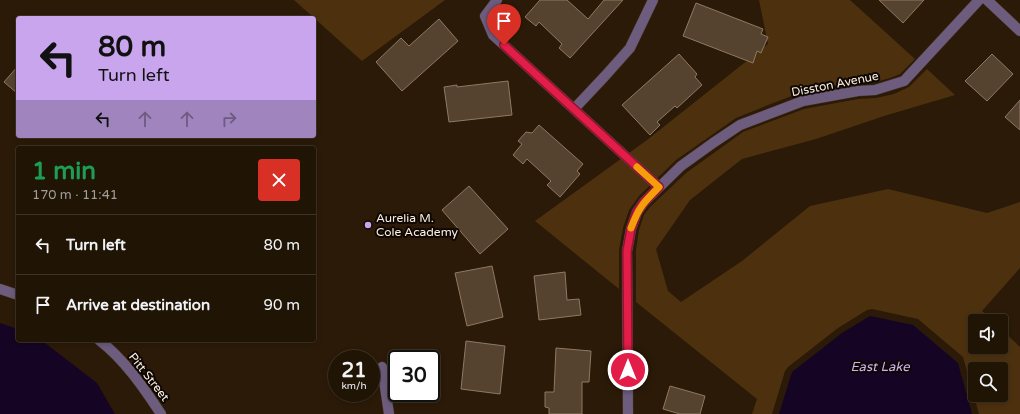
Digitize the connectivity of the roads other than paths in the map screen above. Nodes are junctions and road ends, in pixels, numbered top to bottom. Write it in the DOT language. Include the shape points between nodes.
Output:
graph roads {
  1 [pos="497,0"];
  2 [pos="653,0"];
  3 [pos="979,0"];
  4 [pos="987,0"];
  5 [pos="1020,31"];
  6 [pos="574,109"];
  7 [pos="659,187"];
  8 [pos="0,289"];
  9 [pos="16,293"];
  10 [pos="101,342"];
  11 [pos="382,367"];
  12 [pos="161,414"];
  13 [pos="389,414"];
  14 [pos="628,414"];
  1 -- 6 [label="street" via="485,16 492,35"];
  2 -- 6 [label="street" via="630,48"];
  3 -- 7 [label="street, Disston Avenue" via="904,81 875,90 803,101 740,125 681,166"];
  4 -- 5 [label="street"];
  6 -- 7 [label="street"];
  7 -- 14 [label="street, Disston Avenue" via="637,212 627,251"];
  8 -- 9 [label="street"];
  10 -- 12 [label="street, Pitt Street" via="128,369"];
  11 -- 13 [label="street"];
}
